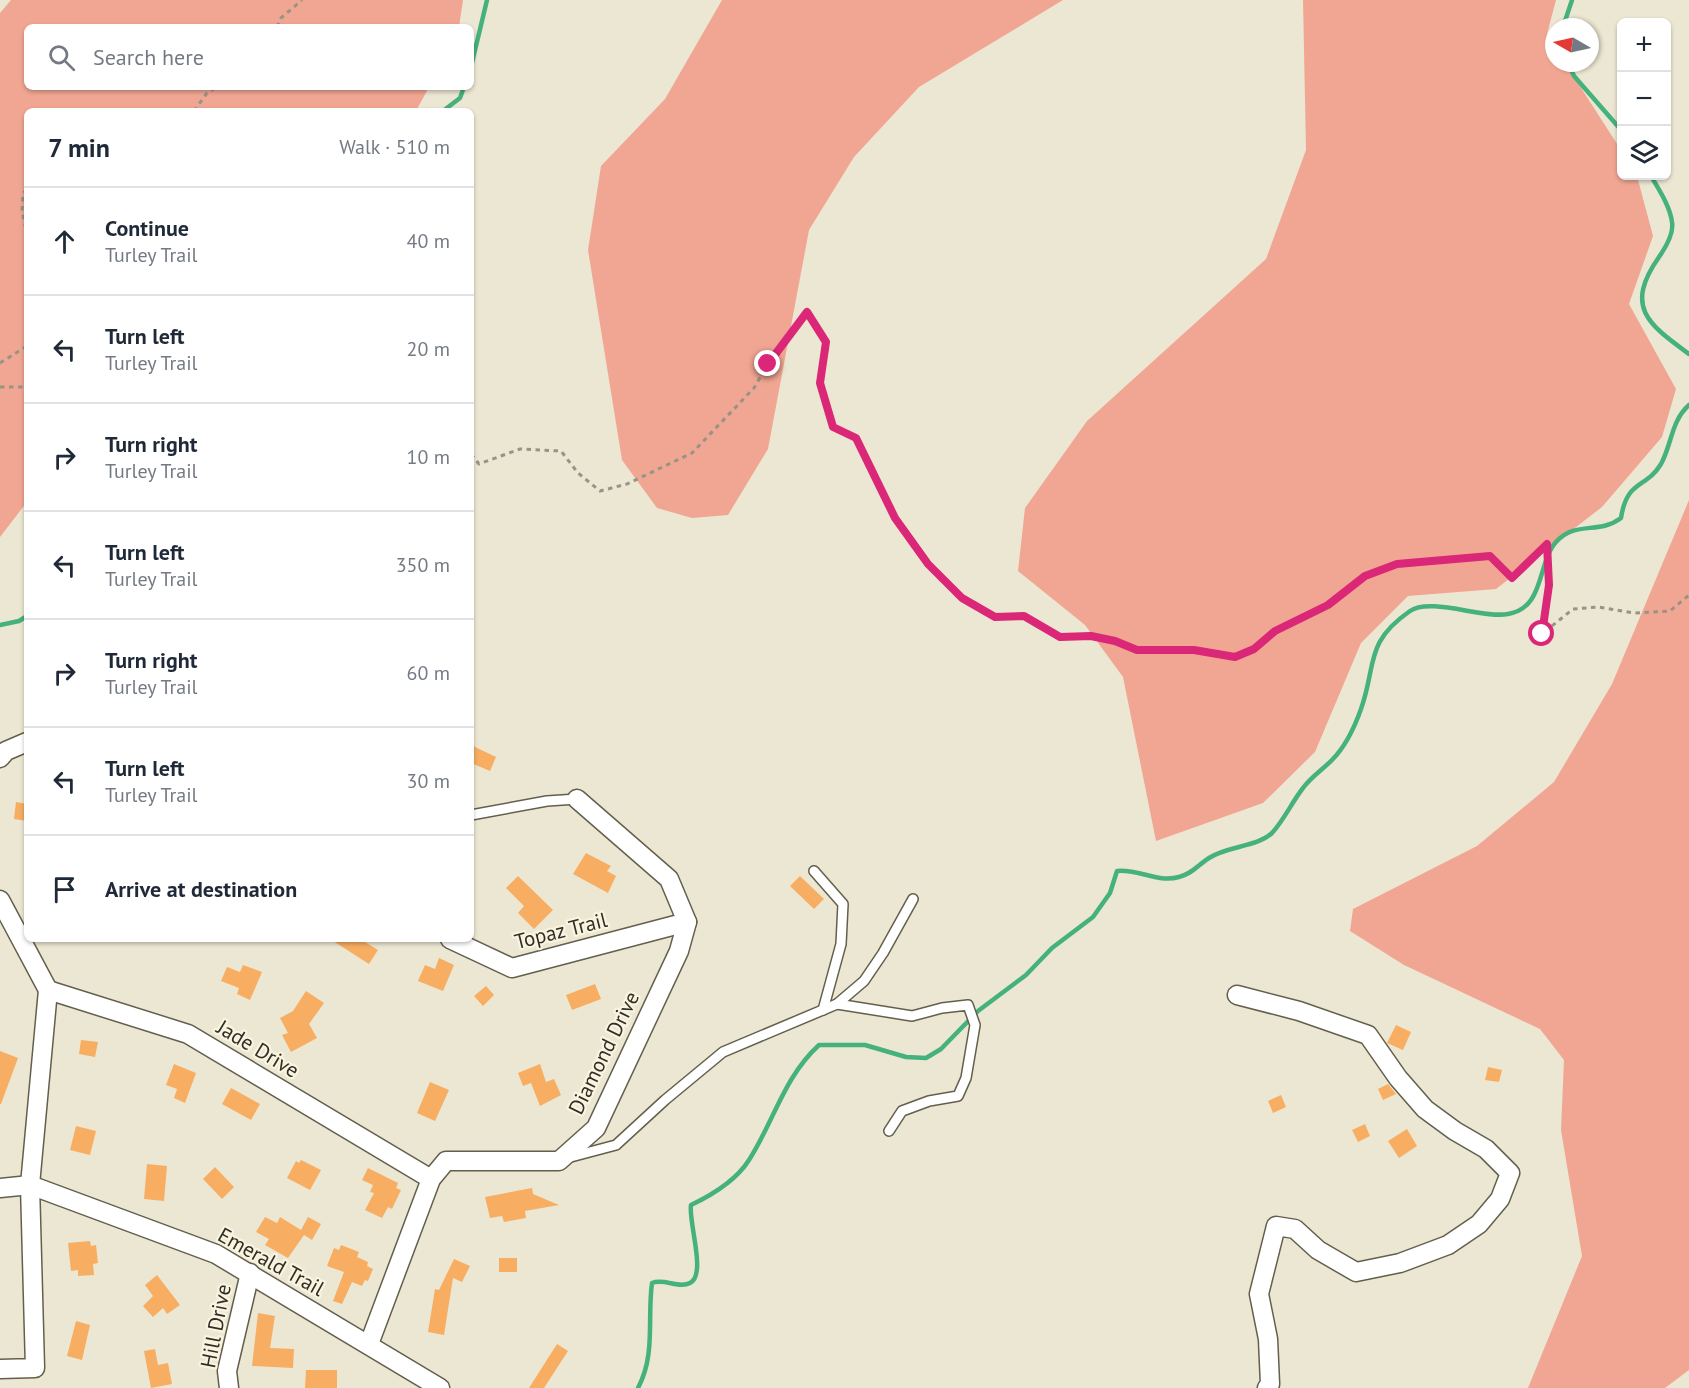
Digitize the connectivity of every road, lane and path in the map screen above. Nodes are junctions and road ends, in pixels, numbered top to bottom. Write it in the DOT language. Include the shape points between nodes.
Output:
graph roads {
  1 [pos="302,0"];
  2 [pos="278,24"];
  3 [pos="212,90"];
  4 [pos="196,108"];
  5 [pos="24,192"];
  6 [pos="24,220"];
  7 [pos="24,348"];
  8 [pos="0,363"];
  9 [pos="0,387"];
  10 [pos="24,387"];
  11 [pos="474,458"];
  12 [pos="1689,595"];
  13 [pos="24,743"];
  14 [pos="0,758"];
  15 [pos="577,799"];
  16 [pos="474,814"];
  17 [pos="814,871"];
  18 [pos="913,899"];
  19 [pos="0,900"];
  20 [pos="687,922"];
  21 [pos="456,942"];
  22 [pos="48,990"];
  23 [pos="1237,995"];
  24 [pos="837,1004"];
  25 [pos="823,1010"];
  26 [pos="889,1131"];
  27 [pos="559,1161"];
  28 [pos="430,1179"];
  29 [pos="30,1185"];
  30 [pos="0,1188"];
  31 [pos="250,1273"];
  32 [pos="369,1344"];
  33 [pos="0,1369"];
  34 [pos="230,1388"];
  35 [pos="440,1388"];
  36 [pos="1267,1388"];
  1 -- 2 [label="path"];
  3 -- 4 [label="path"];
  5 -- 6 [label="path"];
  7 -- 8 [label="path"];
  9 -- 10 [label="path"];
  11 -- 12 [label="path" via="479,464 520,449 561,451 578,473 600,491 627,484 692,453 754,388 807,312 826,342 820,383 833,427 856,438 895,518 928,564 962,598 995,617 1024,616 1060,637 1091,636 1137,650 1194,650 1235,657 1254,649 1275,631 1328,605 1365,576 1397,564 1490,556 1512,578 1547,544 1549,585 1542,634 1573,609 1670,611"];
  13 -- 14 [label="street"];
  15 -- 16 [label="lane"];
  15 -- 20 [label="street" via="669,879"];
  17 -- 25 [label="lane" via="843,904 841,944"];
  18 -- 24 [label="lane" via="864,981"];
  19 -- 22 [label="street"];
  20 -- 21 [label="street, Topaz Trail" via="512,968"];
  20 -- 27 [label="street, Diamond Drive" via="679,951 596,1128"];
  22 -- 28 [label="street, Jade Drive" via="188,1034"];
  22 -- 29 [label="street"];
  23 -- 36 [label="street" via="1368,1035 1425,1109 1486,1149 1510,1173 1500,1199 1479,1224 1448,1245 1400,1263 1356,1272 1318,1250 1295,1228 1276,1226 1259,1294 1268,1339"];
  24 -- 25 [label="lane"];
  24 -- 26 [label="lane" via="912,1016 968,1005 975,1026 966,1078 958,1096 902,1111"];
  25 -- 27 [label="lane" via="723,1052 616,1145"];
  27 -- 28 [label="street" via="446,1161"];
  28 -- 32 [label="street"];
  29 -- 30 [label="street, Emerald Trail"];
  29 -- 31 [label="street, Emerald Trail" via="216,1254"];
  29 -- 33 [label="street" via="35,1368"];
  31 -- 32 [label="street, Emerald Trail"];
  31 -- 34 [label="street, Hill Drive" via="227,1371"];
  32 -- 35 [label="street, Emerald Trail"];
}
